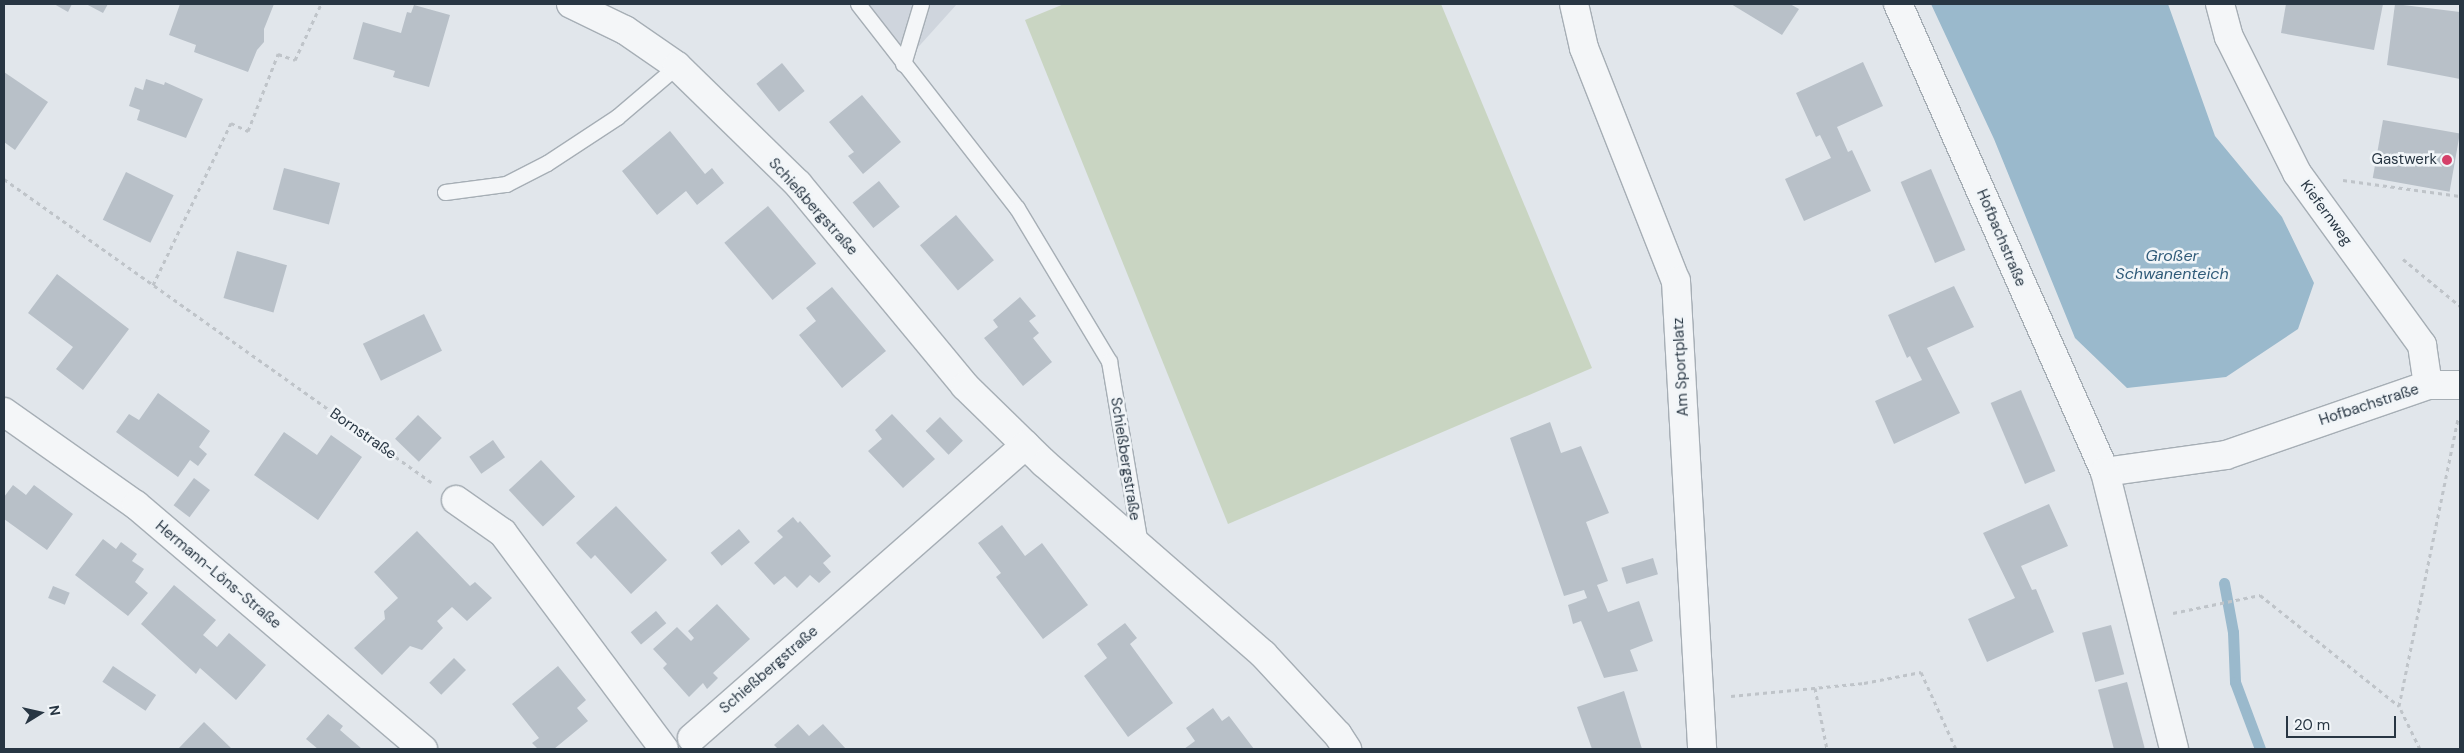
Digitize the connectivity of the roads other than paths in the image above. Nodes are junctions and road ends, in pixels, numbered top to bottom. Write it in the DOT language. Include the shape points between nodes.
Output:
graph roads {
  1 [pos="571,4"];
  2 [pos="858,4"];
  3 [pos="921,4"];
  4 [pos="1574,4"];
  5 [pos="1898,4"];
  6 [pos="2220,4"];
  7 [pos="904,64"];
  8 [pos="676,66"];
  9 [pos="445,192"];
  10 [pos="2460,385"];
  11 [pos="2428,386"];
  12 [pos="4,412"];
  13 [pos="1026,445"];
  14 [pos="2105,472"];
  15 [pos="456,500"];
  16 [pos="1140,546"];
  17 [pos="692,738"];
  18 [pos="423,749"];
  19 [pos="664,749"];
  20 [pos="1346,749"];
  21 [pos="1702,749"];
  22 [pos="2174,749"];
  1 -- 8 [label="street, Schießbergstraße" via="625,30"];
  2 -- 7 [label="lane, Schießbergstraße"];
  3 -- 7 [label="lane"];
  4 -- 21 [label="street, Am Sportplatz" via="1584,48 1676,281"];
  5 -- 14 [label="street, Hofbachstraße"];
  6 -- 11 [label="street, Kiefernweg" via="2229,37 2298,174 2422,345"];
  7 -- 16 [label="lane, Schießbergstraße" via="1017,208 1109,361"];
  8 -- 9 [label="lane" via="617,116 547,163 506,184"];
  8 -- 13 [label="street, Schießbergstraße" via="798,184 965,386"];
  10 -- 11 [label="street"];
  11 -- 14 [label="street, Hofbachstraße" via="2226,455"];
  12 -- 18 [label="street, Hermann-Löns-Straße" via="136,505"];
  13 -- 16 [label="street, Schießbergstraße"];
  13 -- 17 [label="street, Schießbergstraße"];
  14 -- 22 [label="street, Hofbachstraße"];
  15 -- 19 [label="street" via="503,533"];
  16 -- 20 [label="street, Schießbergstraße" via="1263,654 1338,735"];
}
